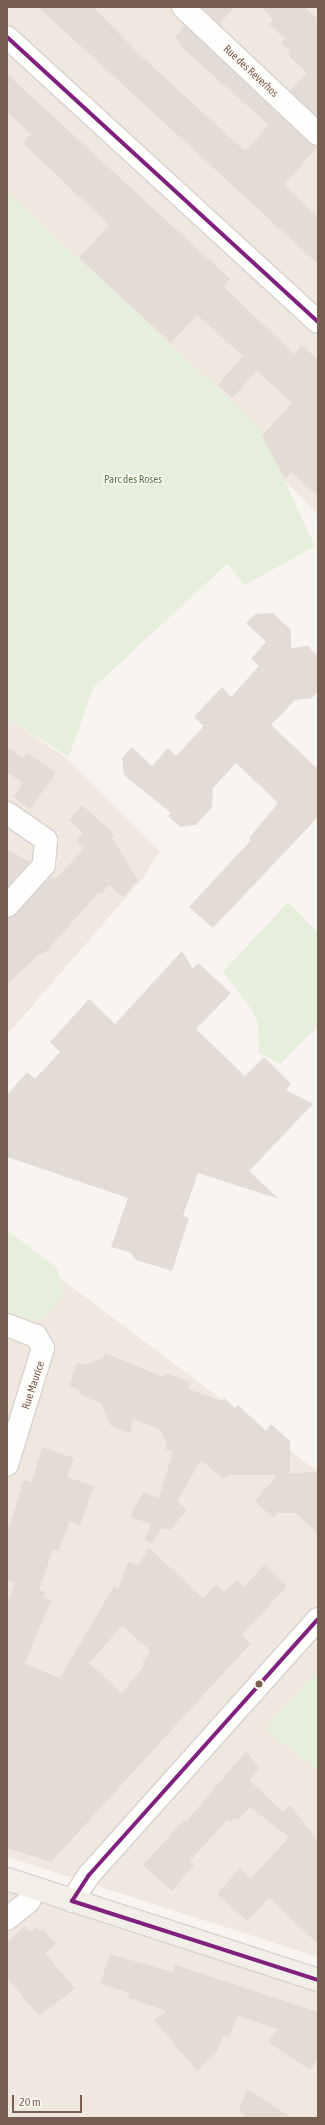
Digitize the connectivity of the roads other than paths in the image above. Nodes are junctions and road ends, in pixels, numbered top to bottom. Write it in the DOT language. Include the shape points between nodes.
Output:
graph roads {
  1 [pos="183,7"];
  2 [pos="7,37"];
  3 [pos="318,134"];
  4 [pos="318,322"];
  5 [pos="7,813"];
  6 [pos="7,906"];
  7 [pos="7,1325"];
  8 [pos="7,1464"];
  9 [pos="318,1620"];
  10 [pos="7,1879"];
  11 [pos="34,1888"];
  12 [pos="72,1901"];
  13 [pos="7,1919"];
  14 [pos="318,1980"];
  1 -- 3 [label="street, Rue des Reverhos"];
  2 -- 4 [label="street"];
  5 -- 6 [label="street" via="46,840 44,865"];
  7 -- 8 [label="street, Rue Maurice" via="36,1336 43,1348"];
  9 -- 12 [label="street" via="89,1875"];
  10 -- 11 [label="main road"];
  11 -- 12 [label="main road"];
  11 -- 13 [label="street" via="29,1901"];
  12 -- 14 [label="main road"];
}
